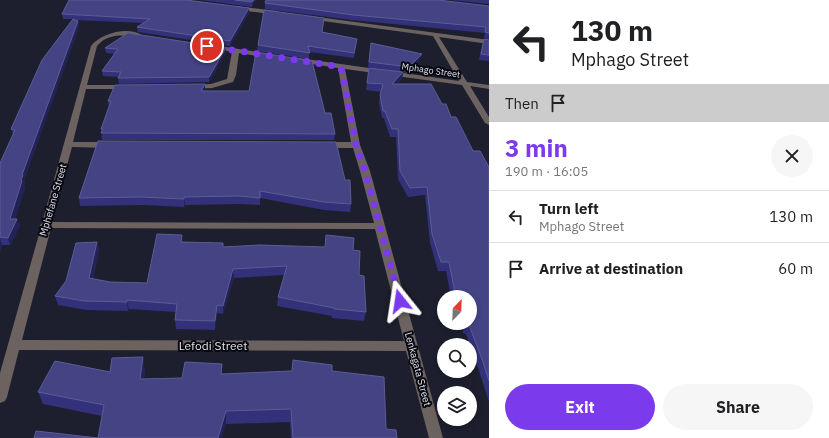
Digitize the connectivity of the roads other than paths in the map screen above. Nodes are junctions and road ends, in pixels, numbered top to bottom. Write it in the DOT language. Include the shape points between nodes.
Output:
graph roads {
  1 [pos="224,6"];
  2 [pos="287,15"];
  3 [pos="302,17"];
  4 [pos="435,35"];
  5 [pos="150,37"];
  6 [pos="489,42"];
  7 [pos="205,46"];
  8 [pos="236,50"];
  9 [pos="273,56"];
  10 [pos="288,58"];
  11 [pos="341,67"];
  12 [pos="464,83"];
  13 [pos="83,87"];
  14 [pos="137,87"];
  15 [pos="184,87"];
  16 [pos="489,87"];
  17 [pos="489,123"];
  18 [pos="69,144"];
  19 [pos="117,145"];
  20 [pos="316,145"];
  21 [pos="356,145"];
  22 [pos="45,225"];
  23 [pos="379,226"];
  24 [pos="14,345"];
  25 [pos="412,346"];
  26 [pos="0,397"];
  27 [pos="436,438"];
  1 -- 2 [label="street"];
  3 -- 4 [label="street"];
  4 -- 6 [label="street"];
  4 -- 12 [label="street"];
  5 -- 13 [label="street, Mphefane Street" via="114,34 97,41"];
  7 -- 8 [label="street"];
  8 -- 9 [label="street"];
  8 -- 15 [label="street" via="230,80 212,86"];
  10 -- 11 [label="street, Mphago Street"];
  11 -- 12 [label="street, Mphago Street"];
  11 -- 21 [label="street, Lenkagata Street"];
  12 -- 16 [label="street, Mphago Street"];
  12 -- 17 [label="street"];
  13 -- 14 [label="street"];
  13 -- 18 [label="street, Mphefane Street"];
  18 -- 19 [label="street"];
  18 -- 22 [label="street, Mphefane Street"];
  20 -- 21 [label="street"];
  21 -- 23 [label="street, Lenkagata Street"];
  22 -- 23 [label="street"];
  22 -- 24 [label="street, Mphefane Street"];
  23 -- 25 [label="street, Lenkagata Street"];
  24 -- 25 [label="street, Lefodi Street"];
  24 -- 26 [label="street, Mphefane Street"];
  25 -- 27 [label="street, Lenkagata Street"];
}
